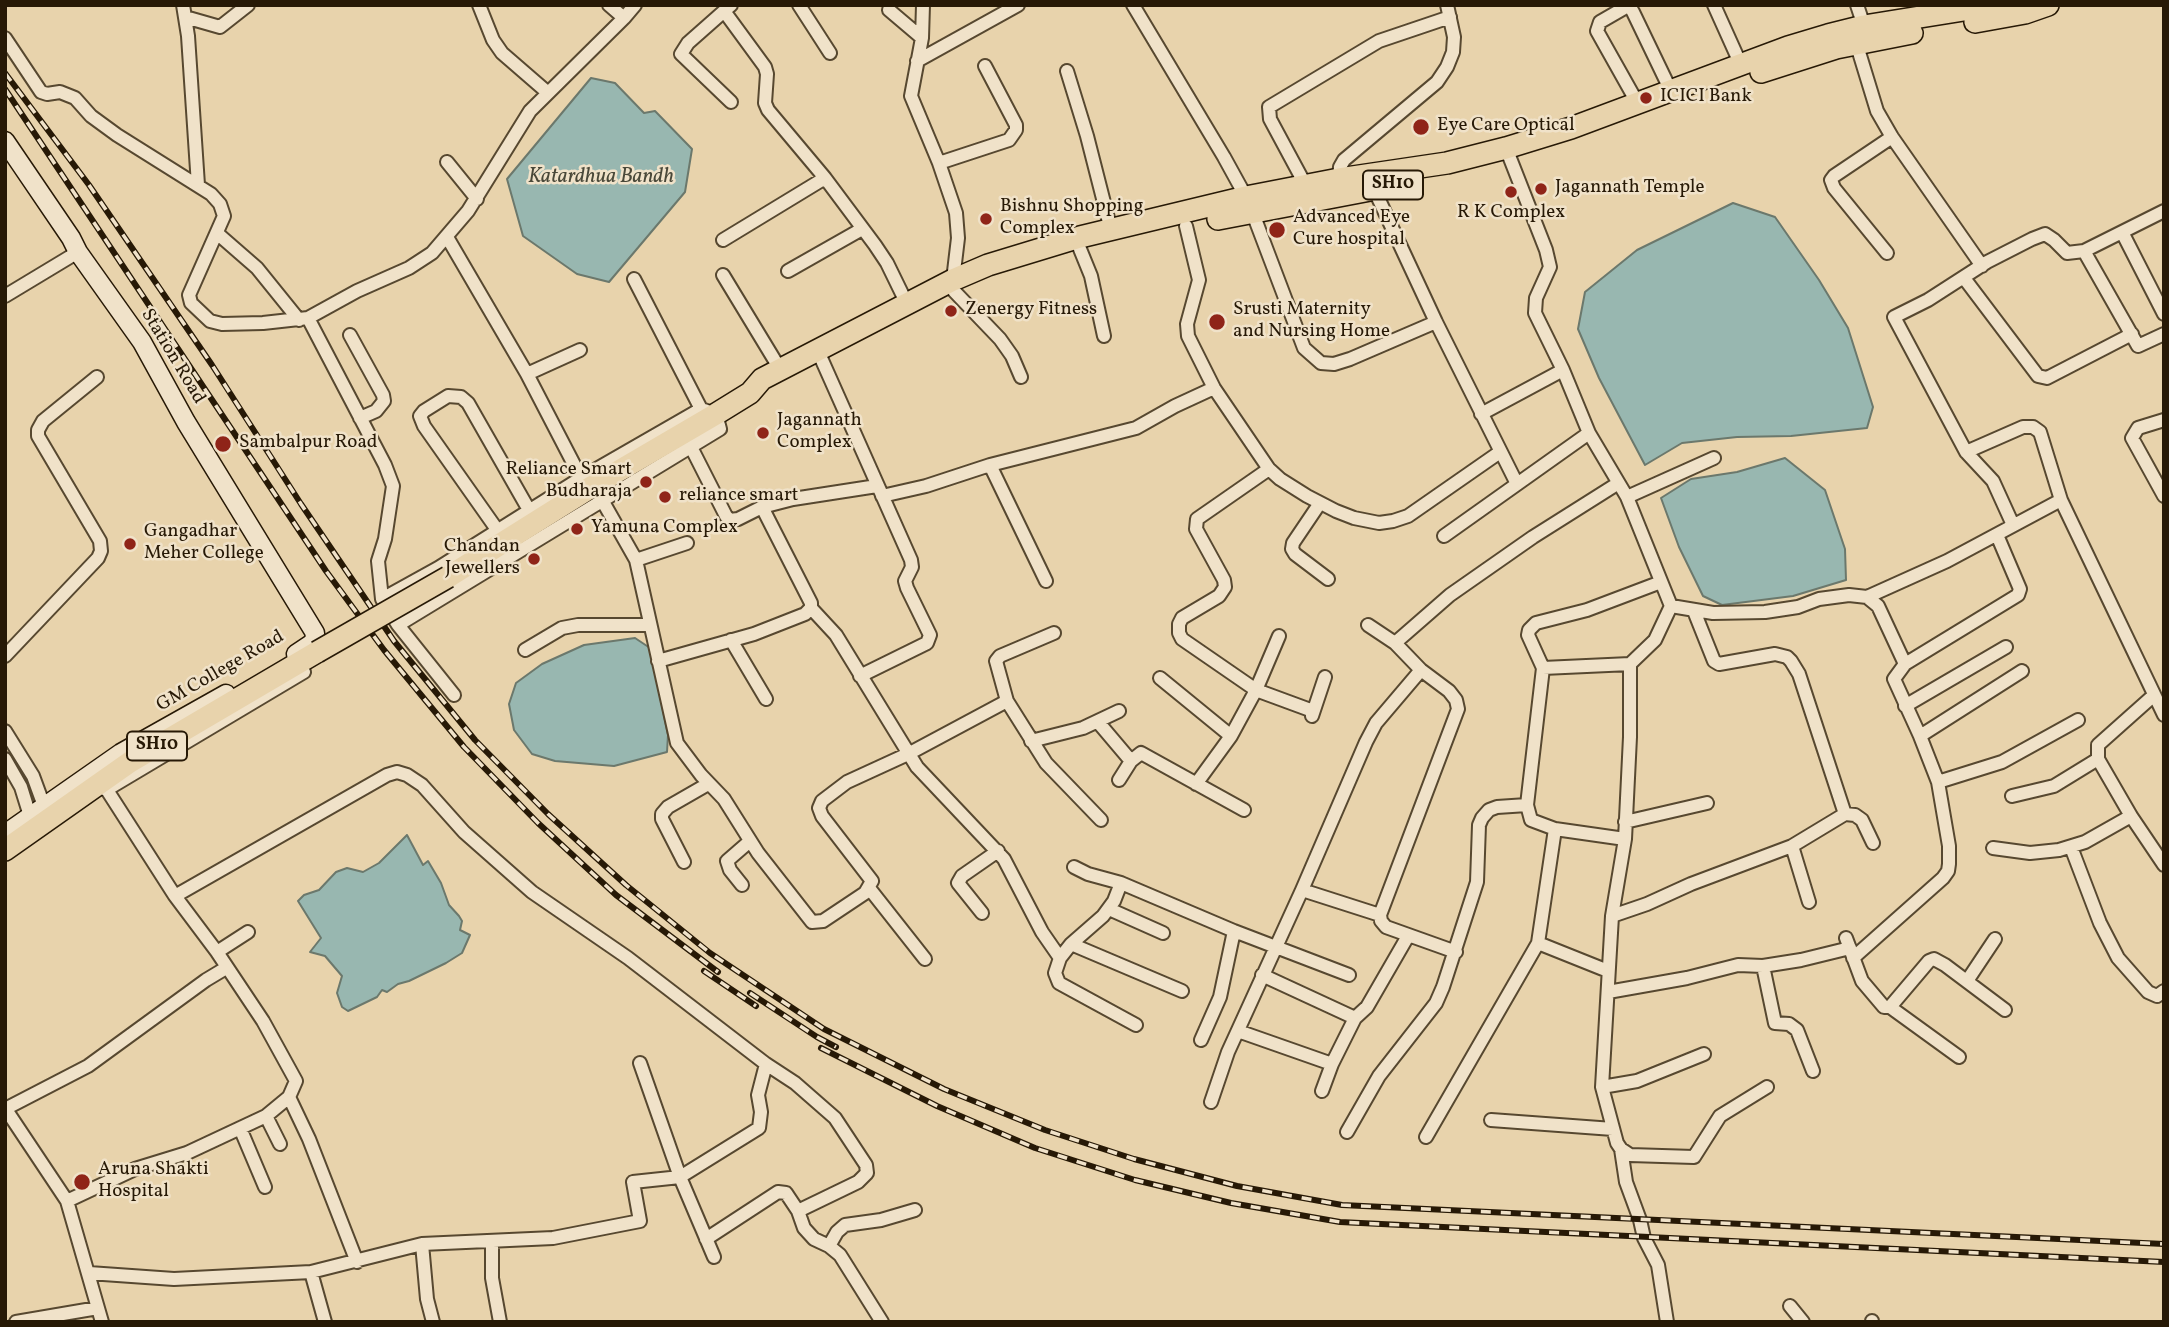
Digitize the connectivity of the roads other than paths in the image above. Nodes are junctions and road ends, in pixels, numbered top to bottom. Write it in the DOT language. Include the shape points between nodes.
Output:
graph roads {
  1 [pos="248,5"];
  2 [pos="480,5"];
  3 [pos="609,5"];
  4 [pos="635,5"];
  5 [pos="799,5"];
  6 [pos="923,5"];
  7 [pos="1018,5"];
  8 [pos="1133,5"];
  9 [pos="1714,5"];
  10 [pos="1857,5"];
  11 [pos="1995,5"];
  12 [pos="2048,5"];
  13 [pos="728,8"];
  14 [pos="889,10"];
  15 [pos="184,11"];
  16 [pos="1449,11"];
  17 [pos="624,18"];
  18 [pos="1860,35"];
  19 [pos="5,38"];
  20 [pos="922,38"];
  21 [pos="830,54"];
  22 [pos="917,61"];
  23 [pos="1741,65"];
  24 [pos="985,66"];
  25 [pos="1067,71"];
  26 [pos="1671,91"];
  27 [pos="547,92"];
  28 [pos="731,102"];
  29 [pos="1639,104"];
  30 [pos="1892,137"];
  31 [pos="5,141"];
  32 [pos="1508,153"];
  33 [pos="447,162"];
  34 [pos="939,163"];
  35 [pos="825,177"];
  36 [pos="1339,179"];
  37 [pos="198,185"];
  38 [pos="1306,186"];
  39 [pos="1374,189"];
  40 [pos="477,198"];
  41 [pos="1249,204"];
  42 [pos="2162,217"];
  43 [pos="1186,226"];
  44 [pos="862,229"];
  45 [pos="1111,230"];
  46 [pos="2122,232"];
  47 [pos="218,234"];
  48 [pos="447,237"];
  49 [pos="723,240"];
  50 [pos="1080,249"];
  51 [pos="2084,251"];
  52 [pos="78,252"];
  53 [pos="1887,253"];
  54 [pos="1982,266"];
  55 [pos="788,271"];
  56 [pos="723,275"];
  57 [pos="1965,278"];
  58 [pos="634,279"];
  59 [pos="953,286"];
  60 [pos="5,296"];
  61 [pos="907,304"];
  62 [pos="2164,314"];
  63 [pos="303,319"];
  64 [pos="1436,322"];
  65 [pos="2132,334"];
  66 [pos="350,335"];
  67 [pos="2164,335"];
  68 [pos="1104,336"];
  69 [pos="580,350"];
  70 [pos="821,358"];
  71 [pos="780,369"];
  72 [pos="1563,370"];
  73 [pos="527,374"];
  74 [pos="97,377"];
  75 [pos="1021,377"];
  76 [pos="1214,388"];
  77 [pos="750,393"];
  78 [pos="1481,414"];
  79 [pos="705,416"];
  80 [pos="360,418"];
  81 [pos="2164,420"];
  82 [pos="1589,433"];
  83 [pos="691,447"];
  84 [pos="1500,452"];
  85 [pos="1966,452"];
  86 [pos="1714,458"];
  87 [pos="990,465"];
  88 [pos="1269,469"];
  89 [pos="581,478"];
  90 [pos="1517,484"];
  91 [pos="1617,484"];
  92 [pos="880,491"];
  93 [pos="2164,496"];
  94 [pos="1627,497"];
  95 [pos="602,500"];
  96 [pos="2061,500"];
  97 [pos="1320,503"];
  98 [pos="762,507"];
  99 [pos="529,510"];
  100 [pos="2014,525"];
  101 [pos="498,531"];
  102 [pos="1997,535"];
  103 [pos="1444,536"];
  104 [pos="687,543"];
  105 [pos="636,560"];
  106 [pos="1328,579"];
  107 [pos="1046,581"];
  108 [pos="1661,582"];
  109 [pos="1867,597"];
  110 [pos="382,598"];
  111 [pos="1671,606"];
  112 [pos="811,608"];
  113 [pos="1694,611"];
  114 [pos="398,625"];
  115 [pos="650,625"];
  116 [pos="1368,625"];
  117 [pos="1054,633"];
  118 [pos="1279,636"];
  119 [pos="316,637"];
  120 [pos="731,640"];
  121 [pos="1395,643"];
  122 [pos="2007,647"];
  123 [pos="525,650"];
  124 [pos="5,656"];
  125 [pos="657,661"];
  126 [pos="1630,664"];
  127 [pos="1905,664"];
  128 [pos="1543,668"];
  129 [pos="1421,670"];
  130 [pos="2022,671"];
  131 [pos="304,672"];
  132 [pos="860,676"];
  133 [pos="1325,677"];
  134 [pos="1160,678"];
  135 [pos="1256,690"];
  136 [pos="454,695"];
  137 [pos="2153,696"];
  138 [pos="766,699"];
  139 [pos="1007,701"];
  140 [pos="1906,706"];
  141 [pos="1119,711"];
  142 [pos="2164,715"];
  143 [pos="2078,720"];
  144 [pos="1098,722"];
  145 [pos="5,731"];
  146 [pos="1231,736"];
  147 [pos="1920,736"];
  148 [pos="1031,741"];
  149 [pos="908,754"];
  150 [pos="5,759"];
  151 [pos="2098,759"];
  152 [pos="1131,761"];
  153 [pos="1119,780"];
  154 [pos="1938,782"];
  155 [pos="708,784"];
  156 [pos="1196,784"];
  157 [pos="107,789"];
  158 [pos="2012,796"];
  159 [pos="1707,803"];
  160 [pos="1527,805"];
  161 [pos="1244,810"];
  162 [pos="37,811"];
  163 [pos="1845,814"];
  164 [pos="2131,816"];
  165 [pos="1101,820"];
  166 [pos="1625,822"];
  167 [pos="1555,829"];
  168 [pos="5,834"];
  169 [pos="1625,839"];
  170 [pos="750,841"];
  171 [pos="1872,843"];
  172 [pos="1792,846"];
  173 [pos="2071,847"];
  174 [pos="1993,848"];
  175 [pos="5,850"];
  176 [pos="998,851"];
  177 [pos="5,861"];
  178 [pos="684,863"];
  179 [pos="2164,865"];
  180 [pos="1074,867"];
  181 [pos="1121,883"];
  182 [pos="742,885"];
  183 [pos="869,888"];
  184 [pos="1302,890"];
  185 [pos="175,896"];
  186 [pos="1809,902"];
  187 [pos="1109,909"];
  188 [pos="982,914"];
  189 [pos="1380,915"];
  190 [pos="1612,916"];
  191 [pos="248,932"];
  192 [pos="1234,932"];
  193 [pos="1163,933"];
  194 [pos="1408,936"];
  195 [pos="1995,939"];
  196 [pos="1538,943"];
  197 [pos="1071,944"];
  198 [pos="1275,947"];
  199 [pos="1850,948"];
  200 [pos="217,952"];
  201 [pos="1456,952"];
  202 [pos="1060,958"];
  203 [pos="925,959"];
  204 [pos="1763,966"];
  205 [pos="226,968"];
  206 [pos="1608,971"];
  207 [pos="1262,975"];
  208 [pos="1349,975"];
  209 [pos="1967,981"];
  210 [pos="1182,991"];
  211 [pos="2164,991"];
  212 [pos="1608,992"];
  213 [pos="1889,1007"];
  214 [pos="2005,1010"];
  215 [pos="1355,1018"];
  216 [pos="1136,1025"];
  217 [pos="1238,1031"];
  218 [pos="1201,1040"];
  219 [pos="1704,1054"];
  220 [pos="1959,1057"];
  221 [pos="640,1063"];
  222 [pos="766,1063"];
  223 [pos="1332,1064"];
  224 [pos="1813,1071"];
  225 [pos="1602,1087"];
  226 [pos="1767,1087"];
  227 [pos="1322,1091"];
  228 [pos="289,1097"];
  229 [pos="1211,1102"];
  230 [pos="6,1109"];
  231 [pos="266,1116"];
  232 [pos="1491,1120"];
  233 [pos="240,1128"];
  234 [pos="1613,1129"];
  235 [pos="1347,1132"];
  236 [pos="1426,1137"];
  237 [pos="280,1144"];
  238 [pos="1621,1149"];
  239 [pos="680,1177"];
  240 [pos="265,1187"];
  241 [pos="67,1201"];
  242 [pos="915,1210"];
  243 [pos="798,1211"];
  244 [pos="706,1239"];
  245 [pos="492,1241"];
  246 [pos="422,1244"];
  247 [pos="829,1245"];
  248 [pos="714,1257"];
  249 [pos="357,1262"];
  250 [pos="311,1272"];
  251 [pos="89,1273"];
  252 [pos="1790,1306"];
  253 [pos="98,1308"];
  254 [pos="16,1322"];
  255 [pos="102,1322"];
  256 [pos="326,1322"];
  257 [pos="433,1322"];
  258 [pos="500,1322"];
  259 [pos="882,1322"];
  260 [pos="1667,1322"];
  261 [pos="1803,1322"];
  1 -- 15 [label="street" via="219,27"];
  2 -- 27 [label="street" via="502,53"];
  3 -- 17 [label="street"];
  4 -- 17 [label="street"];
  5 -- 21 [label="street"];
  6 -- 20 [label="street"];
  7 -- 22 [label="street"];
  8 -- 41 [label="street"];
  9 -- 23 [label="street"];
  10 -- 18 [label="street"];
  11 -- 18 [label="main road, SH10"];
  12 -- 18 [label="main road, SH10" via="2013,16"];
  13 -- 28 [label="street" via="681,54"];
  13 -- 35 [label="street" via="765,67 768,110"];
  14 -- 20 [label="street"];
  15 -- 37 [label="street"];
  16 -- 36 [label="street" via="1454,37 1447,68 1437,82 1344,160"];
  16 -- 38 [label="street" via="1379,41 1269,107 1270,119"];
  17 -- 27 [label="street"];
  18 -- 23 [label="main road, SH10" via="1788,47"];
  18 -- 30 [label="street" via="1877,111"];
  18 -- 32 [label="main road, SH10" via="1645,115"];
  19 -- 37 [label="street" via="41,92 75,98 100,123"];
  20 -- 22 [label="street"];
  22 -- 34 [label="street" via="911,96"];
  23 -- 26 [label="main road, SH10"];
  24 -- 34 [label="street" via="1016,131 1009,140"];
  25 -- 45 [label="street"];
  26 -- 29 [label="main road, SH10"];
  26 -- 29 [label="street" via="1633,12 1626,7 1600,22 1597,30"];
  27 -- 40 [label="street" via="520,124"];
  29 -- 32 [label="main road, SH10"];
  30 -- 53 [label="street" via="1831,180"];
  30 -- 54 [label="street"];
  31 -- 52 [label="street, Station Road"];
  32 -- 36 [label="main road, SH10"];
  32 -- 39 [label="main road, SH10" via="1459,172"];
  32 -- 72 [label="street" via="1550,267 1536,298 1535,313"];
  33 -- 40 [label="street"];
  34 -- 59 [label="street" via="956,213"];
  35 -- 44 [label="street"];
  35 -- 49 [label="street"];
  36 -- 38 [label="main road, SH10"];
  37 -- 47 [label="street" via="220,204 224,216"];
  38 -- 41 [label="main road, SH10"];
  39 -- 41 [label="main road, SH10"];
  39 -- 64 [label="street"];
  40 -- 48 [label="street"];
  41 -- 43 [label="main road, SH10"];
  41 -- 45 [label="main road, SH10"];
  41 -- 64 [label="street" via="1304,348 1321,363 1334,365"];
  42 -- 46 [label="street"];
  43 -- 50 [label="main road, SH10"];
  43 -- 76 [label="street" via="1199,280 1188,336"];
  44 -- 55 [label="street"];
  44 -- 61 [label="street" via="887,263"];
  45 -- 59 [label="main road, SH10" via="1035,249"];
  46 -- 51 [label="street"];
  46 -- 62 [label="street"];
  47 -- 63 [label="street" via="257,268"];
  47 -- 63 [label="street" via="189,295 198,312 222,324"];
  48 -- 63 [label="street" via="422,261"];
  48 -- 73 [label="street"];
  50 -- 59 [label="main road, SH10"];
  50 -- 68 [label="street"];
  51 -- 54 [label="street" via="2067,253 2045,234"];
  51 -- 65 [label="street"];
  52 -- 60 [label="street"];
  52 -- 119 [label="street, Station Road" via="142,342"];
  54 -- 57 [label="street"];
  56 -- 71 [label="street"];
  57 -- 65 [label="street" via="2038,376 2047,378"];
  57 -- 85 [label="street" via="1894,317"];
  58 -- 79 [label="street"];
  59 -- 61 [label="main road, SH10"];
  59 -- 70 [label="main road, SH10"];
  59 -- 75 [label="street" via="1012,356"];
  61 -- 71 [label="main road, SH10"];
  63 -- 80 [label="street"];
  64 -- 78 [label="street"];
  65 -- 67 [label="street" via="2138,346"];
  66 -- 80 [label="street" via="384,401 376,411"];
  69 -- 73 [label="street"];
  70 -- 77 [label="main road, SH10"];
  70 -- 92 [label="street"];
  71 -- 77 [label="main road, SH10"];
  72 -- 78 [label="street"];
  72 -- 82 [label="street"];
  73 -- 89 [label="street"];
  74 -- 124 [label="street" via="43,421 38,436 100,541 101,551"];
  76 -- 87 [label="street" via="1136,428"];
  76 -- 88 [label="street"];
  77 -- 79 [label="main road, SH10"];
  78 -- 84 [label="street"];
  79 -- 83 [label="street" via="720,429"];
  79 -- 89 [label="street"];
  79 -- 175 [label="main road, SH10, bridge" via="448,578 130,762"];
  80 -- 110 [label="street" via="393,486 377,561"];
  81 -- 93 [label="street" via="2138,428 2132,438"];
  82 -- 90 [label="street"];
  82 -- 91 [label="street"];
  83 -- 95 [label="street"];
  83 -- 98 [label="street" via="730,520"];
  84 -- 90 [label="street"];
  84 -- 97 [label="street" via="1408,516 1393,521 1354,518"];
  85 -- 96 [label="street" via="2033,427 2040,432"];
  85 -- 100 [label="street" via="1993,481"];
  86 -- 94 [label="street"];
  87 -- 92 [label="street" via="926,486"];
  87 -- 107 [label="street"];
  88 -- 97 [label="street"];
  88 -- 135 [label="street" via="1197,519 1196,528 1225,587 1179,624 1182,639"];
  89 -- 99 [label="street"];
  90 -- 103 [label="street"];
  91 -- 94 [label="street"];
  91 -- 121 [label="street" via="1450,595"];
  92 -- 98 [label="street" via="793,499"];
  92 -- 132 [label="street" via="911,560 906,588 930,639"];
  94 -- 108 [label="street"];
  95 -- 105 [label="street"];
  95 -- 114 [label="street"];
  96 -- 100 [label="street"];
  96 -- 137 [label="street"];
  97 -- 106 [label="street" via="1292,549"];
  98 -- 112 [label="street"];
  99 -- 101 [label="street"];
  99 -- 101 [label="street" via="468,403 448,396 424,411 420,416 424,426"];
  100 -- 102 [label="street"];
  101 -- 110 [label="street"];
  102 -- 109 [label="street"];
  102 -- 127 [label="street" via="2020,589 2018,595"];
  104 -- 105 [label="street"];
  105 -- 115 [label="street"];
  108 -- 111 [label="street"];
  108 -- 128 [label="street" via="1531,626 1528,635"];
  109 -- 113 [label="street" via="1819,599 1765,612"];
  109 -- 127 [label="street" via="1878,606"];
  110 -- 114 [label="street"];
  111 -- 113 [label="street"];
  111 -- 126 [label="street" via="1655,640"];
  112 -- 120 [label="street"];
  112 -- 132 [label="street" via="836,635"];
  113 -- 163 [label="street" via="1719,664 1775,654 1791,661"];
  114 -- 136 [label="street"];
  115 -- 123 [label="street" via="578,625 551,633"];
  115 -- 125 [label="street"];
  116 -- 121 [label="street"];
  117 -- 139 [label="street" via="996,661"];
  118 -- 135 [label="street"];
  119 -- 162 [label="street, GM College Road" via="298,653 121,753"];
  120 -- 125 [label="street"];
  120 -- 138 [label="street"];
  121 -- 129 [label="street"];
  122 -- 140 [label="street"];
  125 -- 155 [label="street" via="677,743"];
  126 -- 128 [label="street"];
  126 -- 166 [label="street"];
  127 -- 140 [label="street" via="1894,679"];
  128 -- 160 [label="street"];
  129 -- 184 [label="street" via="1376,723"];
  129 -- 189 [label="street" via="1449,691 1458,709"];
  130 -- 147 [label="street"];
  131 -- 157 [label="street"];
  132 -- 149 [label="street"];
  133 -- 135 [label="street" via="1313,713"];
  134 -- 146 [label="street"];
  135 -- 146 [label="street"];
  137 -- 142 [label="street"];
  137 -- 151 [label="street" via="2098,745"];
  139 -- 148 [label="street"];
  139 -- 149 [label="street"];
  140 -- 147 [label="street"];
  141 -- 144 [label="street"];
  143 -- 154 [label="street" via="2002,762"];
  144 -- 148 [label="street"];
  144 -- 152 [label="street"];
  145 -- 162 [label="street" via="33,776"];
  146 -- 156 [label="street"];
  147 -- 154 [label="street"];
  148 -- 165 [label="street"];
  149 -- 176 [label="street"];
  149 -- 183 [label="street" via="838,788 819,808 869,875"];
  150 -- 162 [label="street"];
  151 -- 158 [label="street" via="2054,786"];
  151 -- 164 [label="street"];
  152 -- 153 [label="street"];
  152 -- 156 [label="street" via="1136,755 1147,755"];
  154 -- 199 [label="street" via="1949,846 1948,871"];
  155 -- 170 [label="street" via="724,799"];
  155 -- 178 [label="street" via="662,814"];
  156 -- 161 [label="street"];
  157 -- 177 [label="street"];
  157 -- 185 [label="street"];
  159 -- 166 [label="street"];
  160 -- 167 [label="street" via="1532,821"];
  160 -- 201 [label="street" via="1497,807 1482,818 1477,882"];
  162 -- 168 [label="street, GM College Road"];
  163 -- 171 [label="street" via="1862,820"];
  163 -- 172 [label="street"];
  164 -- 173 [label="street"];
  164 -- 179 [label="street"];
  166 -- 169 [label="street"];
  167 -- 169 [label="street"];
  167 -- 196 [label="street"];
  169 -- 190 [label="street"];
  170 -- 182 [label="street" via="727,862"];
  170 -- 183 [label="street" via="812,922 823,921"];
  172 -- 186 [label="street"];
  172 -- 190 [label="street"];
  173 -- 174 [label="street" via="2037,853"];
  173 -- 211 [label="street" via="2118,958 2148,992 2157,996"];
  176 -- 188 [label="street" via="958,883"];
  176 -- 202 [label="street"];
  180 -- 181 [label="street"];
  181 -- 187 [label="street"];
  181 -- 192 [label="street"];
  183 -- 203 [label="street"];
  184 -- 189 [label="street"];
  184 -- 198 [label="street"];
  185 -- 200 [label="street"];
  185 -- 222 [label="street" via="397,772 422,785 464,832 532,892"];
  187 -- 193 [label="street"];
  187 -- 197 [label="street"];
  189 -- 194 [label="street" via="1386,927"];
  190 -- 206 [label="street"];
  191 -- 200 [label="street"];
  192 -- 198 [label="street"];
  192 -- 218 [label="street" via="1220,997"];
  194 -- 201 [label="street"];
  194 -- 215 [label="street" via="1367,1007"];
  195 -- 209 [label="street"];
  196 -- 206 [label="street"];
  196 -- 236 [label="street"];
  197 -- 202 [label="street"];
  197 -- 210 [label="street"];
  198 -- 207 [label="street"];
  198 -- 208 [label="street"];
  199 -- 204 [label="street"];
  199 -- 213 [label="street" via="1862,981"];
  200 -- 205 [label="street"];
  201 -- 235 [label="street" via="1436,1003 1379,1076"];
  202 -- 216 [label="street" via="1055,973 1059,983"];
  204 -- 212 [label="street" via="1738,965"];
  204 -- 224 [label="street" via="1775,1023 1797,1030"];
  205 -- 228 [label="street" via="295,1078"];
  205 -- 230 [label="street" via="88,1066"];
  206 -- 212 [label="street"];
  207 -- 215 [label="street"];
  207 -- 217 [label="street"];
  209 -- 213 [label="street" via="1934,959"];
  209 -- 214 [label="street"];
  212 -- 225 [label="street"];
  213 -- 220 [label="street"];
  215 -- 223 [label="street"];
  217 -- 223 [label="street"];
  217 -- 229 [label="street"];
  219 -- 225 [label="street" via="1637,1081"];
  221 -- 239 [label="street"];
  222 -- 239 [label="street" via="758,1095 759,1128"];
  222 -- 243 [label="street" via="835,1118 866,1166 867,1173 858,1182"];
  223 -- 227 [label="street"];
  225 -- 234 [label="street"];
  226 -- 238 [label="street" via="1720,1116 1694,1157 1630,1155"];
  228 -- 231 [label="street"];
  228 -- 249 [label="street"];
  230 -- 241 [label="street"];
  231 -- 233 [label="street"];
  231 -- 237 [label="street"];
  232 -- 234 [label="street"];
  233 -- 240 [label="street"];
  233 -- 241 [label="street"];
  234 -- 238 [label="street"];
  238 -- 260 [label="street" via="1626,1182 1658,1265"];
  239 -- 244 [label="street"];
  239 -- 245 [label="street" via="633,1182 640,1221 553,1238"];
  241 -- 251 [label="street"];
  242 -- 247 [label="street" via="845,1226"];
  243 -- 244 [label="street" via="786,1193 778,1192"];
  243 -- 247 [label="street" via="814,1239"];
  244 -- 248 [label="street"];
  245 -- 246 [label="street"];
  245 -- 258 [label="street" via="492,1278"];
  246 -- 249 [label="street"];
  246 -- 257 [label="street"];
  247 -- 259 [label="street"];
  249 -- 250 [label="street"];
  250 -- 251 [label="street" via="174,1279"];
  250 -- 256 [label="street"];
  251 -- 253 [label="street"];
  252 -- 261 [label="street"];
  253 -- 254 [label="street"];
  253 -- 255 [label="street"];
}
